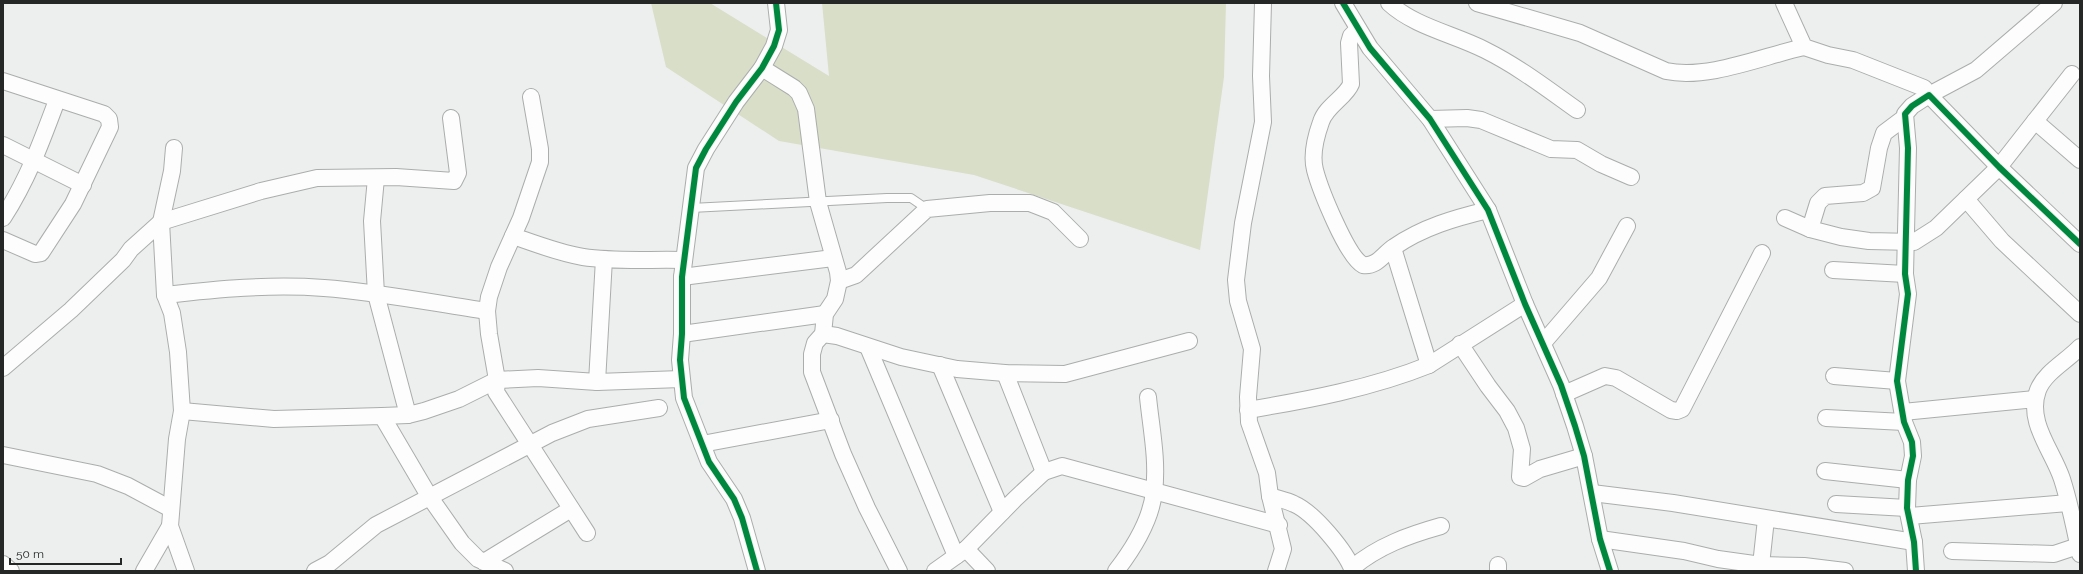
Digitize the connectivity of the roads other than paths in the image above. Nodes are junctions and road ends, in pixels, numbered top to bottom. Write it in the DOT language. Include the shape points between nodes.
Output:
graph roads {
  1 [pos="776,3"];
  2 [pos="1263,3"];
  3 [pos="1343,3"];
  4 [pos="1388,3"];
  5 [pos="1477,3"];
  6 [pos="1784,3"];
  7 [pos="2054,3"];
  8 [pos="1358,29"];
  9 [pos="1804,48"];
  10 [pos="762,68"];
  11 [pos="2072,74"];
  12 [pos="3,81"];
  13 [pos="1929,95"];
  14 [pos="532,97"];
  15 [pos="57,100"];
  16 [pos="1577,110"];
  17 [pos="451,118"];
  18 [pos="1904,118"];
  19 [pos="1430,119"];
  20 [pos="2035,121"];
  21 [pos="3,145"];
  22 [pos="174,148"];
  23 [pos="2080,160"];
  24 [pos="34,162"];
  25 [pos="1999,167"];
  26 [pos="1631,177"];
  27 [pos="376,178"];
  28 [pos="83,185"];
  29 [pos="1966,199"];
  30 [pos="818,202"];
  31 [pos="691,208"];
  32 [pos="928,209"];
  33 [pos="1488,210"];
  34 [pos="3,218"];
  35 [pos="1785,218"];
  36 [pos="161,222"];
  37 [pos="1627,226"];
  38 [pos="1810,229"];
  39 [pos="513,236"];
  40 [pos="1080,239"];
  41 [pos="3,240"];
  42 [pos="1906,243"];
  43 [pos="2080,244"];
  44 [pos="1392,248"];
  45 [pos="1762,253"];
  46 [pos="833,258"];
  47 [pos="604,259"];
  48 [pos="684,260"];
  49 [pos="1833,270"];
  50 [pos="1905,274"];
  51 [pos="682,277"];
  52 [pos="839,281"];
  53 [pos="376,294"];
  54 [pos="165,295"];
  55 [pos="1525,304"];
  56 [pos="487,311"];
  57 [pos="825,314"];
  58 [pos="2080,314"];
  59 [pos="682,334"];
  60 [pos="823,334"];
  61 [pos="1190,341"];
  62 [pos="1543,343"];
  63 [pos="1460,344"];
  64 [pos="868,347"];
  65 [pos="2080,347"];
  66 [pos="940,365"];
  67 [pos="1429,365"];
  68 [pos="3,368"];
  69 [pos="1005,373"];
  70 [pos="1834,376"];
  71 [pos="681,379"];
  72 [pos="497,380"];
  73 [pos="1897,381"];
  74 [pos="597,382"];
  75 [pos="1564,394"];
  76 [pos="1148,397"];
  77 [pos="2035,399"];
  78 [pos="659,408"];
  79 [pos="1248,410"];
  80 [pos="182,411"];
  81 [pos="408,415"];
  82 [pos="382,416"];
  83 [pos="1903,417"];
  84 [pos="1826,418"];
  85 [pos="831,420"];
  86 [pos="530,444"];
  87 [pos="702,444"];
  88 [pos="3,455"];
  89 [pos="1584,456"];
  90 [pos="1825,471"];
  91 [pos="1044,472"];
  92 [pos="1908,480"];
  93 [pos="1154,492"];
  94 [pos="1592,493"];
  95 [pos="429,496"];
  96 [pos="1270,496"];
  97 [pos="2068,503"];
  98 [pos="1836,504"];
  99 [pos="171,509"];
  100 [pos="571,509"];
  101 [pos="1002,512"];
  102 [pos="1908,512"];
  103 [pos="1766,519"];
  104 [pos="1279,525"];
  105 [pos="170,526"];
  106 [pos="1441,526"];
  107 [pos="587,533"];
  108 [pos="1600,539"];
  109 [pos="1914,542"];
  110 [pos="2079,550"];
  111 [pos="1952,551"];
  112 [pos="961,553"];
  113 [pos="484,562"];
  114 [pos="3,564"];
  115 [pos="1719,565"];
  116 [pos="1761,565"];
  117 [pos="1352,570"];
  118 [pos="11,571"];
  119 [pos="144,571"];
  120 [pos="186,571"];
  121 [pos="315,571"];
  122 [pos="505,571"];
  123 [pos="757,571"];
  124 [pos="899,571"];
  125 [pos="935,571"];
  126 [pos="987,571"];
  127 [pos="1116,571"];
  128 [pos="1276,571"];
  129 [pos="1610,571"];
  130 [pos="1845,571"];
  131 [pos="1916,571"];
  1 -- 10 [label="street" via="778,38"];
  2 -- 79 [label="street" via="1263,122 1243,223 1236,280 1238,301 1252,349"];
  3 -- 8 [label="street"];
  4 -- 16 [label="street" via="1410,17 1484,49 1535,78"];
  5 -- 9 [label="street" via="1580,33 1666,71 1679,74 1726,68"];
  6 -- 9 [label="street"];
  7 -- 13 [label="street" via="1976,70"];
  8 -- 19 [label="street" via="1370,48"];
  8 -- 44 [label="street" via="1351,36 1349,43 1351,84 1321,120 1314,155 1315,170 1335,222 1357,261 1363,265 1372,264"];
  9 -- 13 [label="street" via="1853,60 1924,88"];
  10 -- 30 [label="street" via="788,83 802,99 806,109"];
  10 -- 31 [label="street" via="736,102 699,163"];
  11 -- 20 [label="street"];
  12 -- 15 [label="street"];
  13 -- 18 [label="street" via="1912,106"];
  13 -- 25 [label="street"];
  14 -- 39 [label="street" via="540,162"];
  15 -- 24 [label="street"];
  15 -- 28 [label="street" via="104,114 109,120 110,127"];
  17 -- 27 [label="street" via="458,172 454,181"];
  18 -- 38 [label="street" via="1884,133 1872,188 1863,193 1825,196 1818,203"];
  18 -- 42 [label="street" via="1908,148"];
  19 -- 26 [label="street" via="1481,120 1551,149 1577,150"];
  19 -- 33 [label="street"];
  20 -- 23 [label="street"];
  20 -- 25 [label="street"];
  21 -- 24 [label="street"];
  22 -- 36 [label="street" via="172,171"];
  24 -- 28 [label="street"];
  24 -- 34 [label="street"];
  25 -- 29 [label="street"];
  25 -- 43 [label="street"];
  27 -- 36 [label="street" via="317,178 290,183"];
  27 -- 53 [label="street" via="372,221"];
  28 -- 41 [label="street" via="41,253 35,254"];
  29 -- 42 [label="street" via="1925,237"];
  29 -- 58 [label="street" via="2002,241"];
  30 -- 31 [label="lane"];
  30 -- 32 [label="lane" via="911,198"];
  30 -- 46 [label="street"];
  31 -- 48 [label="street"];
  32 -- 40 [label="street" via="997,202 1037,204 1060,218"];
  32 -- 52 [label="street" via="856,275"];
  33 -- 44 [label="street" via="1429,227"];
  33 -- 55 [label="street"];
  35 -- 38 [label="street"];
  36 -- 54 [label="street"];
  36 -- 68 [label="street" via="71,310"];
  37 -- 62 [label="street" via="1599,278"];
  38 -- 42 [label="street" via="1848,238"];
  39 -- 47 [label="street" via="559,252"];
  39 -- 56 [label="street" via="499,267"];
  42 -- 50 [label="street"];
  44 -- 67 [label="street"];
  45 -- 75 [label="street" via="1682,409 1671,410 1616,378 1605,376"];
  46 -- 51 [label="street"];
  46 -- 52 [label="street"];
  47 -- 48 [label="street"];
  47 -- 74 [label="street"];
  48 -- 51 [label="street"];
  49 -- 50 [label="street"];
  50 -- 73 [label="street" via="1908,294"];
  51 -- 59 [label="street"];
  52 -- 57 [label="street" via="835,300"];
  53 -- 54 [label="street" via="323,288 274,287"];
  53 -- 56 [label="street"];
  53 -- 81 [label="street"];
  54 -- 80 [label="street" via="172,313 178,352"];
  55 -- 62 [label="street"];
  55 -- 63 [label="street"];
  56 -- 72 [label="street"];
  57 -- 59 [label="street"];
  57 -- 60 [label="street"];
  59 -- 71 [label="street"];
  60 -- 64 [label="street"];
  60 -- 85 [label="street" via="815,343 812,372"];
  61 -- 69 [label="street" via="1065,374"];
  62 -- 75 [label="street"];
  63 -- 67 [label="street"];
  63 -- 89 [label="street" via="1516,428 1522,449 1520,477 1524,478 1540,469"];
  64 -- 66 [label="street"];
  64 -- 112 [label="street"];
  65 -- 77 [label="street" via="2044,379"];
  66 -- 69 [label="street"];
  66 -- 101 [label="street"];
  67 -- 79 [label="street" via="1354,388"];
  69 -- 91 [label="street"];
  70 -- 73 [label="street"];
  71 -- 74 [label="street"];
  71 -- 87 [label="street" via="684,398"];
  72 -- 74 [label="street" via="538,378"];
  72 -- 81 [label="street" via="458,399"];
  72 -- 86 [label="street" via="496,392"];
  73 -- 83 [label="street"];
  75 -- 89 [label="street"];
  76 -- 93 [label="street" via="1155,458"];
  77 -- 83 [label="street"];
  77 -- 97 [label="street" via="2039,431 2056,462"];
  78 -- 86 [label="street" via="588,419 552,432"];
  79 -- 96 [label="street" via="1267,473"];
  80 -- 82 [label="street" via="274,419"];
  80 -- 99 [label="street"];
  81 -- 82 [label="street"];
  82 -- 95 [label="street"];
  83 -- 84 [label="street"];
  83 -- 92 [label="street" via="1912,442 1913,456"];
  85 -- 87 [label="street"];
  85 -- 124 [label="street" via="867,508"];
  86 -- 95 [label="street"];
  86 -- 100 [label="street"];
  87 -- 123 [label="street" via="709,462 738,508 748,534"];
  88 -- 99 [label="street" via="97,474 128,486"];
  89 -- 94 [label="street"];
  90 -- 92 [label="street"];
  91 -- 93 [label="street" via="1062,466"];
  91 -- 101 [label="street"];
  92 -- 102 [label="street"];
  93 -- 104 [label="street"];
  93 -- 127 [label="street" via="1144,524"];
  94 -- 103 [label="street" via="1673,503"];
  94 -- 108 [label="street"];
  95 -- 113 [label="street" via="462,543"];
  95 -- 121 [label="street" via="376,525 330,563"];
  96 -- 104 [label="street"];
  96 -- 117 [label="street" via="1294,504 1309,514 1337,546"];
  97 -- 102 [label="street"];
  97 -- 110 [label="street" via="2076,525"];
  98 -- 102 [label="street"];
  99 -- 105 [label="street"];
  100 -- 107 [label="street"];
  100 -- 113 [label="street"];
  101 -- 112 [label="street"];
  102 -- 109 [label="street"];
  103 -- 109 [label="street"];
  103 -- 116 [label="street"];
  104 -- 128 [label="street" via="1283,549"];
  105 -- 119 [label="street"];
  105 -- 120 [label="street"];
  106 -- 117 [label="street" via="1375,550"];
  108 -- 115 [label="street" via="1684,551"];
  108 -- 129 [label="street"];
  109 -- 131 [label="street"];
  110 -- 111 [label="street" via="2054,554"];
  112 -- 125 [label="street"];
  112 -- 126 [label="street"];
  113 -- 122 [label="street"];
  114 -- 118 [label="street"];
  115 -- 116 [label="street"];
  116 -- 130 [label="street" via="1804,566"];
}
